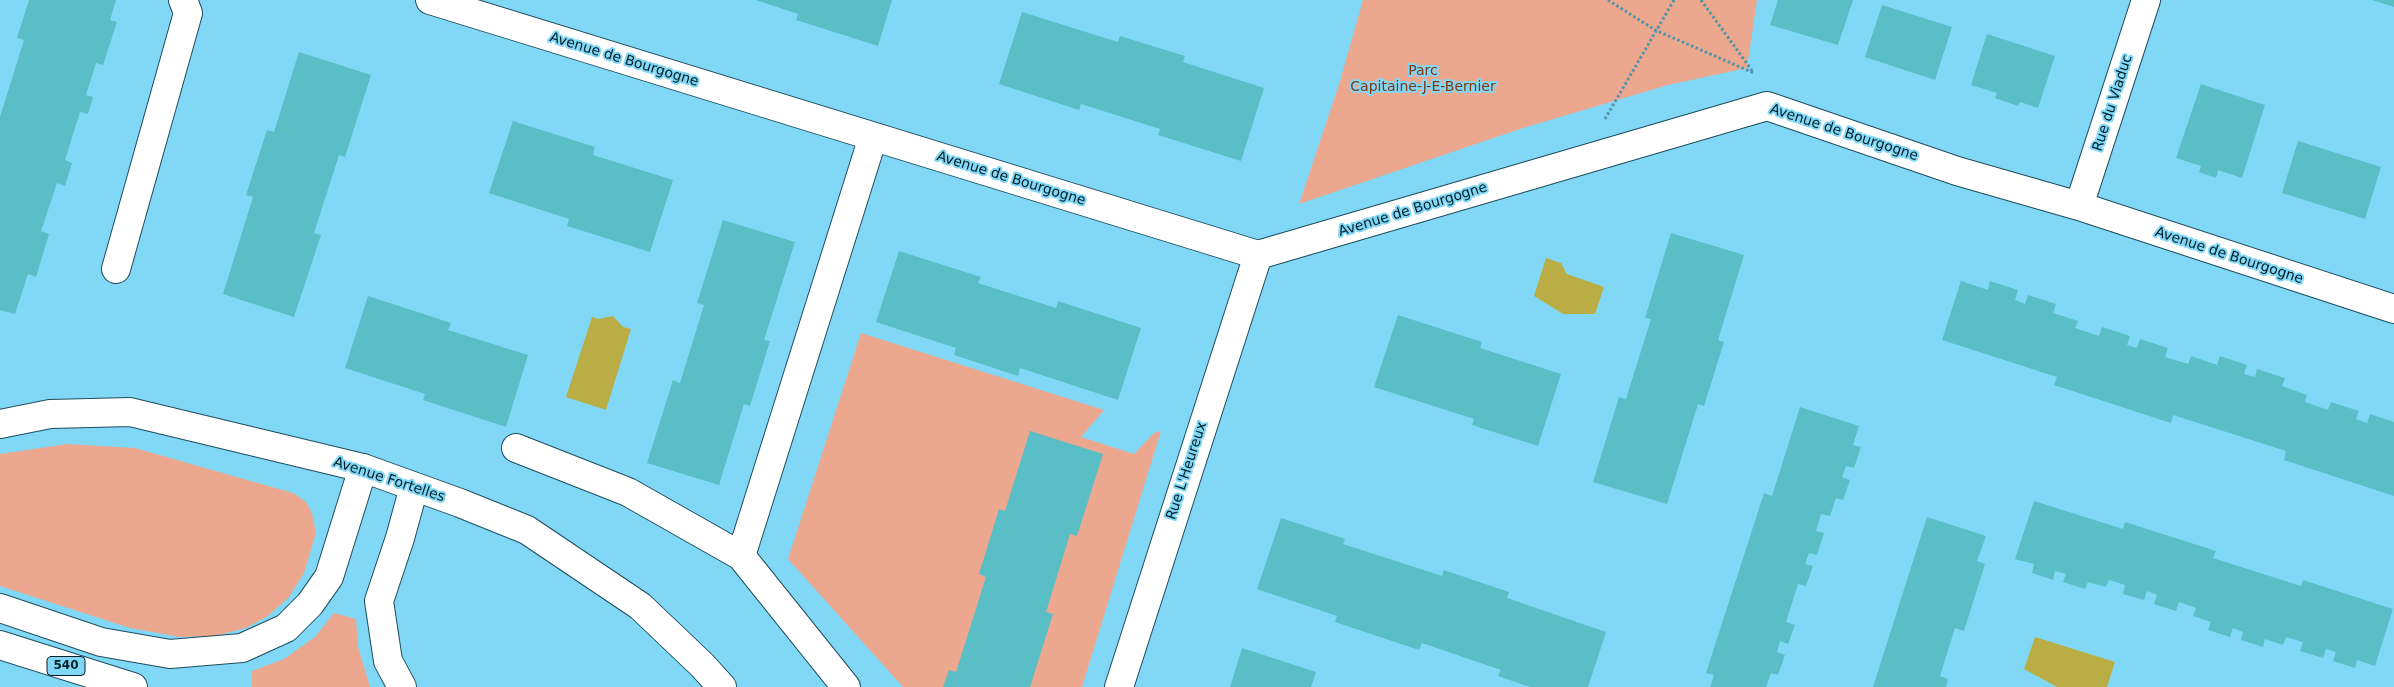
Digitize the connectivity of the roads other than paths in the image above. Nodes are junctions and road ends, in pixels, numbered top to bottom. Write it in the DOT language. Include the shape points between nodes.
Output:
graph roads {
  1 [pos="183,0"];
  2 [pos="430,0"];
  3 [pos="2146,0"];
  4 [pos="873,137"];
  5 [pos="2079,206"];
  6 [pos="1258,255"];
  7 [pos="116,269"];
  8 [pos="2394,309"];
  9 [pos="0,424"];
  10 [pos="516,448"];
  11 [pos="363,468"];
  12 [pos="414,487"];
  13 [pos="740,556"];
  14 [pos="0,608"];
  15 [pos="0,645"];
  16 [pos="133,687"];
  17 [pos="402,687"];
  18 [pos="722,687"];
  19 [pos="846,687"];
  20 [pos="1119,687"];
  1 -- 7 [label="main road" via="188,13"];
  2 -- 4 [label="main road, Avenue de Bourgogne"];
  3 -- 5 [label="main road, Rue du Viaduc"];
  4 -- 6 [label="main road, Avenue de Bourgogne"];
  4 -- 13 [label="main road"];
  5 -- 6 [label="main road, Avenue de Bourgogne" via="1957,171 1767,106"];
  5 -- 8 [label="main road, Avenue de Bourgogne"];
  6 -- 20 [label="main road, Rue L'Heureux"];
  9 -- 11 [label="main road, Avenue Fortelles" via="50,414 130,412"];
  10 -- 13 [label="main road" via="628,492"];
  11 -- 12 [label="main road, Avenue Fortelles"];
  11 -- 14 [label="main road" via="329,577 310,604 286,628 242,648 170,654 101,642"];
  12 -- 17 [label="main road" via="379,600 388,661"];
  12 -- 18 [label="main road, Avenue Fortelles" via="527,530 640,606"];
  13 -- 19 [label="main road"];
  15 -- 16 [label="main road, 540"];
}
